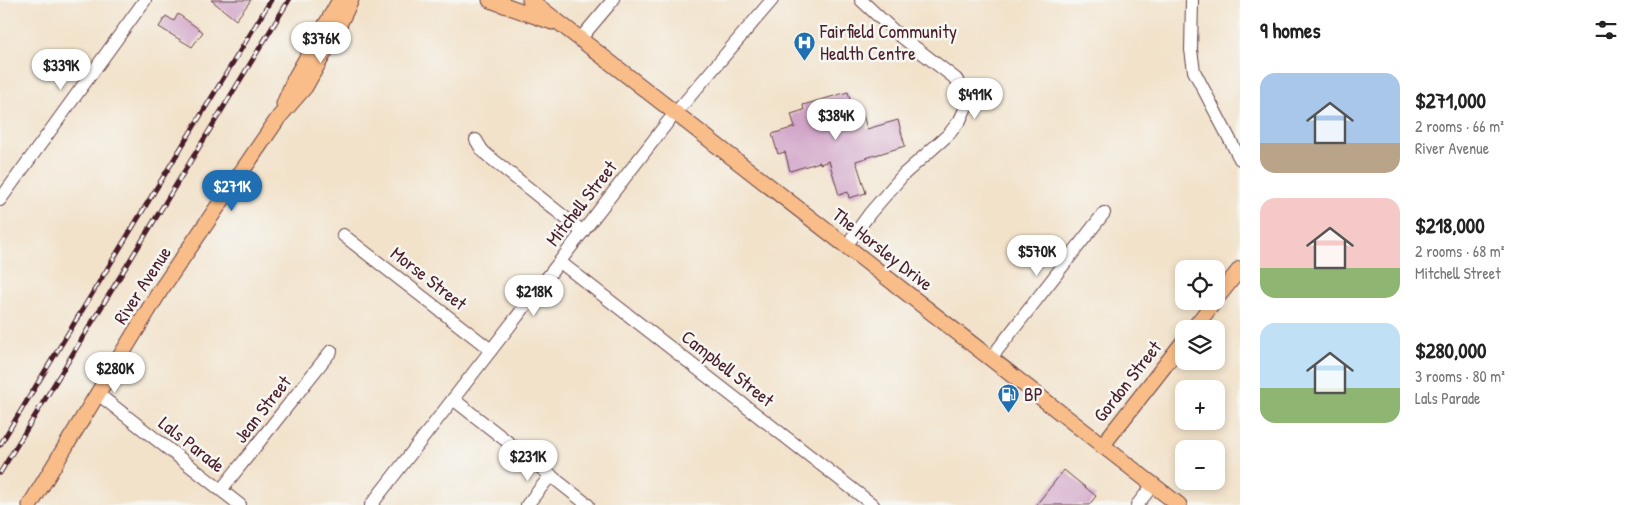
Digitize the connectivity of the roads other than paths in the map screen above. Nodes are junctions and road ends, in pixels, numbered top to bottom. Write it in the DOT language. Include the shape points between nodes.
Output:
graph roads {
  1 [pos="145,0"];
  2 [pos="331,0"];
  3 [pos="340,0"];
  4 [pos="351,0"];
  5 [pos="358,0"];
  6 [pos="490,0"];
  7 [pos="530,0"];
  8 [pos="613,0"];
  9 [pos="772,0"];
  10 [pos="860,0"];
  11 [pos="1192,0"];
  12 [pos="563,25"];
  13 [pos="581,38"];
  14 [pos="332,39"];
  15 [pos="294,80"];
  16 [pos="676,113"];
  17 [pos="278,117"];
  18 [pos="476,140"];
  19 [pos="1240,159"];
  20 [pos="0,200"];
  21 [pos="1104,213"];
  22 [pos="583,232"];
  23 [pos="343,235"];
  24 [pos="846,246"];
  25 [pos="560,262"];
  26 [pos="1240,269"];
  27 [pos="1225,288"];
  28 [pos="1208,310"];
  29 [pos="1200,320"];
  30 [pos="491,350"];
  31 [pos="331,351"];
  32 [pos="1175,353"];
  33 [pos="991,358"];
  34 [pos="98,394"];
  35 [pos="453,399"];
  36 [pos="1102,446"];
  37 [pos="551,475"];
  38 [pos="1153,485"];
  39 [pos="221,490"];
  40 [pos="30,505"];
  41 [pos="240,505"];
  42 [pos="371,505"];
  43 [pos="527,505"];
  44 [pos="588,505"];
  45 [pos="873,505"];
  46 [pos="1137,505"];
  47 [pos="1179,505"];
  1 -- 20 [label="street"];
  2 -- 15 [label="main road"];
  3 -- 15 [label="main road, River Avenue"];
  4 -- 14 [label="main road, River Avenue"];
  5 -- 14 [label="main road"];
  6 -- 12 [label="main road, The Horsley Drive"];
  7 -- 12 [label="main road, The Horsley Drive"];
  8 -- 13 [label="street"];
  9 -- 16 [label="street, Mitchell Street"];
  10 -- 24 [label="street" via="956,80 964,91 967,105 949,134 904,174"];
  11 -- 19 [label="street" via="1194,71"];
  12 -- 13 [label="main road, The Horsley Drive"];
  13 -- 16 [label="main road, The Horsley Drive"];
  14 -- 17 [label="main road, River Avenue" via="305,87"];
  15 -- 17 [label="main road, River Avenue"];
  16 -- 22 [label="street, Mitchell Street"];
  16 -- 24 [label="main road, The Horsley Drive"];
  17 -- 34 [label="main road, River Avenue" via="160,290"];
  18 -- 22 [label="street" via="486,155"];
  21 -- 33 [label="street"];
  22 -- 25 [label="street, Mitchell Street"];
  23 -- 30 [label="street, Morse Street"];
  24 -- 33 [label="main road, The Horsley Drive"];
  25 -- 30 [label="street, Mitchell Street"];
  25 -- 45 [label="street, Campbell Street"];
  26 -- 27 [label="main road"];
  28 -- 29 [label="main road"];
  30 -- 35 [label="street, Mitchell Street"];
  31 -- 39 [label="street, Jean Street"];
  32 -- 36 [label="main road, Gordon Street"];
  33 -- 36 [label="main road, The Horsley Drive"];
  34 -- 39 [label="street, Lals Parade"];
  34 -- 40 [label="main road, River Avenue"];
  35 -- 37 [label="street"];
  35 -- 42 [label="street, Mitchell Street"];
  36 -- 38 [label="main road, The Horsley Drive"];
  37 -- 43 [label="street"];
  37 -- 44 [label="street"];
  38 -- 46 [label="street"];
  38 -- 47 [label="main road, The Horsley Drive"];
  39 -- 41 [label="street, Lals Parade"];
}
